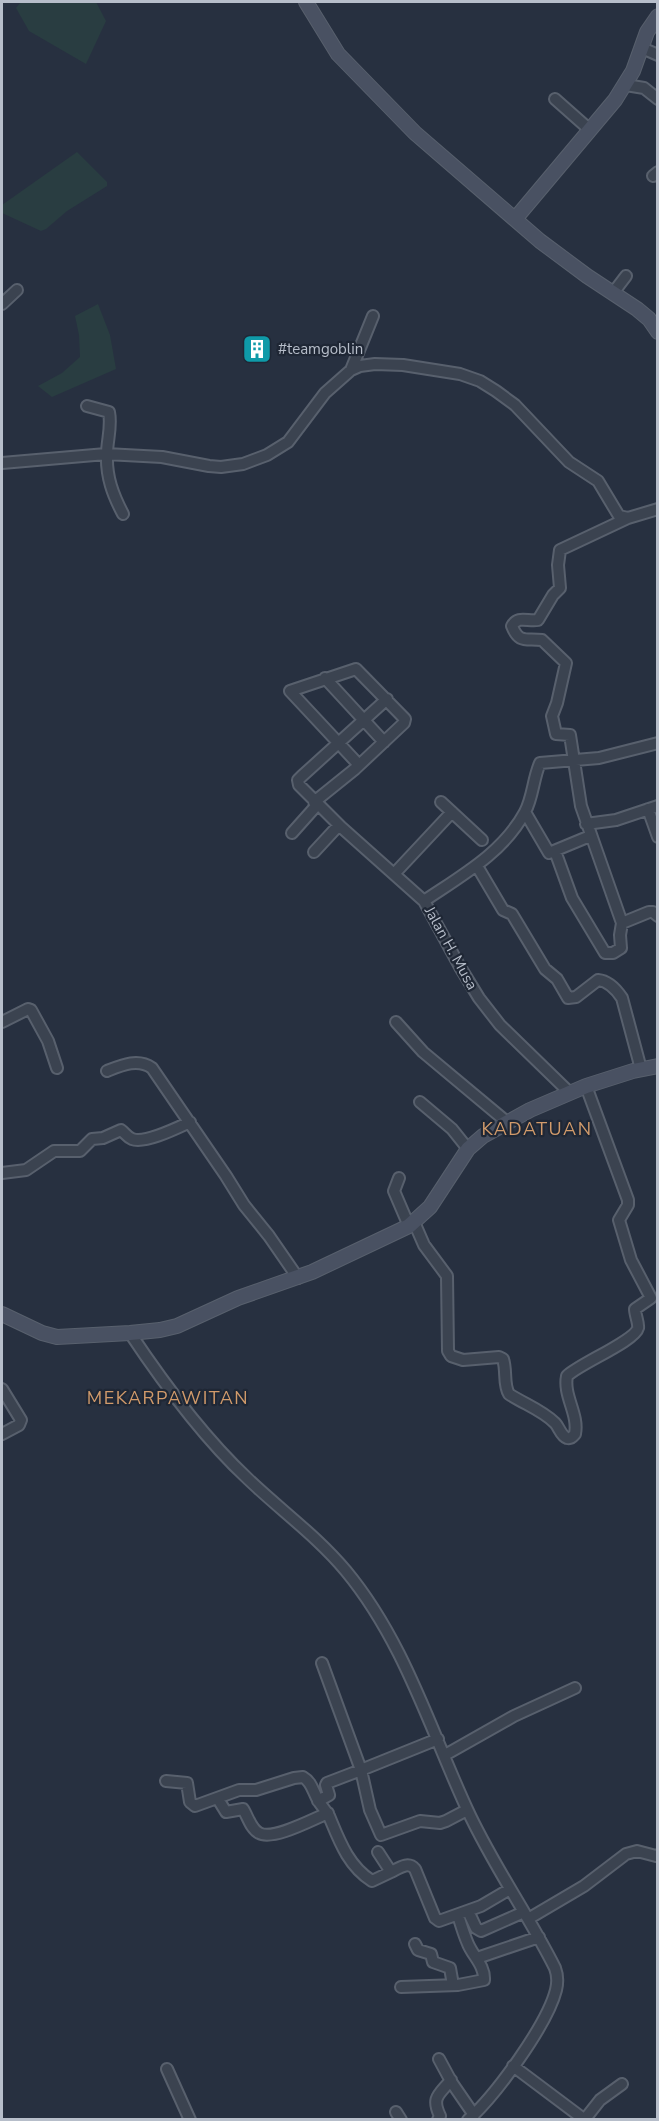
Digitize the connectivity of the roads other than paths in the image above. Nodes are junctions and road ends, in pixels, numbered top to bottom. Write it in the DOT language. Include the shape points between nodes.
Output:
graph roads {
  1 [pos="306,2"];
  2 [pos="657,16"];
  3 [pos="642,48"];
  4 [pos="657,55"];
  5 [pos="626,85"];
  6 [pos="555,99"];
  7 [pos="657,99"];
  8 [pos="590,129"];
  9 [pos="514,219"];
  10 [pos="626,276"];
  11 [pos="17,290"];
  12 [pos="612,293"];
  13 [pos="2,304"];
  14 [pos="373,316"];
  15 [pos="657,332"];
  16 [pos="351,370"];
  17 [pos="87,406"];
  18 [pos="106,454"];
  19 [pos="2,463"];
  20 [pos="657,508"];
  21 [pos="123,514"];
  22 [pos="628,518"];
  23 [pos="325,678"];
  24 [pos="387,699"];
  25 [pos="365,721"];
  26 [pos="384,742"];
  27 [pos="338,743"];
  28 [pos="657,743"];
  29 [pos="574,761"];
  30 [pos="359,765"];
  31 [pos="441,802"];
  32 [pos="315,803"];
  33 [pos="653,807"];
  34 [pos="452,812"];
  35 [pos="525,812"];
  36 [pos="586,824"];
  37 [pos="339,825"];
  38 [pos="292,833"];
  39 [pos="590,836"];
  40 [pos="657,837"];
  41 [pos="482,840"];
  42 [pos="555,851"];
  43 [pos="314,852"];
  44 [pos="477,866"];
  45 [pos="394,874"];
  46 [pos="424,901"];
  47 [pos="657,916"];
  48 [pos="622,923"];
  49 [pos="2,1022"];
  50 [pos="396,1022"];
  51 [pos="657,1066"];
  52 [pos="57,1068"];
  53 [pos="641,1069"];
  54 [pos="107,1071"];
  55 [pos="586,1086"];
  56 [pos="570,1093"];
  57 [pos="420,1102"];
  58 [pos="190,1122"];
  59 [pos="508,1123"];
  60 [pos="468,1149"];
  61 [pos="2,1173"];
  62 [pos="399,1178"];
  63 [pos="412,1224"];
  64 [pos="298,1278"];
  65 [pos="3,1318"];
  66 [pos="130,1333"];
  67 [pos="2,1389"];
  68 [pos="2,1434"];
  69 [pos="322,1663"];
  70 [pos="576,1688"];
  71 [pos="438,1739"];
  72 [pos="445,1755"];
  73 [pos="361,1770"];
  74 [pos="166,1782"];
  75 [pos="219,1799"];
  76 [pos="318,1801"];
  77 [pos="467,1810"];
  78 [pos="328,1813"];
  79 [pos="378,1852"];
  80 [pos="657,1857"];
  81 [pos="390,1872"];
  82 [pos="510,1890"];
  83 [pos="463,1913"];
  84 [pos="526,1916"];
  85 [pos="539,1937"];
  86 [pos="415,1944"];
  87 [pos="477,1958"];
  88 [pos="453,1985"];
  89 [pos="401,1987"];
  90 [pos="439,2059"];
  91 [pos="513,2066"];
  92 [pos="167,2069"];
  93 [pos="450,2080"];
  94 [pos="622,2084"];
  95 [pos="471,2117"];
  96 [pos="585,2119"];
  97 [pos="190,2120"];
  98 [pos="438,2120"];
  1 -- 9 [label="street" via="338,54 415,133"];
  2 -- 3 [label="street"];
  3 -- 4 [label="street"];
  3 -- 5 [label="street"];
  5 -- 7 [label="street" via="644,87"];
  5 -- 8 [label="street"];
  6 -- 8 [label="street"];
  8 -- 9 [label="street"];
  9 -- 12 [label="street"];
  10 -- 12 [label="street"];
  11 -- 13 [label="street"];
  12 -- 15 [label="street" via="649,319"];
  14 -- 16 [label="street"];
  16 -- 18 [label="street" via="325,393 288,442 243,464 221,467 162,457"];
  16 -- 22 [label="street" via="375,364 403,366 460,374 480,381 515,405 569,462 598,481 616,513"];
  17 -- 18 [label="street" via="109,412"];
  18 -- 19 [label="street"];
  18 -- 21 [label="street" via="112,494"];
  20 -- 22 [label="street"];
  22 -- 29 [label="street" via="559,551 560,588 538,620 514,622 513,629 524,639 543,641 566,663 552,718 556,734 570,736"];
  23 -- 24 [label="street" via="356,669"];
  23 -- 25 [label="street"];
  23 -- 27 [label="street" via="290,691"];
  24 -- 25 [label="street"];
  24 -- 26 [label="street" via="406,721"];
  25 -- 26 [label="street"];
  25 -- 27 [label="street"];
  26 -- 30 [label="street"];
  27 -- 30 [label="street"];
  27 -- 32 [label="street, Jalan H. Musa" via="298,780"];
  28 -- 29 [label="street"];
  29 -- 35 [label="street" via="540,763"];
  29 -- 36 [label="street"];
  30 -- 32 [label="street"];
  31 -- 34 [label="street"];
  32 -- 37 [label="street, Jalan H. Musa"];
  32 -- 38 [label="street"];
  33 -- 36 [label="street"];
  33 -- 40 [label="street"];
  34 -- 41 [label="street"];
  34 -- 45 [label="street"];
  35 -- 42 [label="street" via="547,852"];
  35 -- 44 [label="street"];
  36 -- 39 [label="street"];
  37 -- 43 [label="street"];
  37 -- 45 [label="street, Jalan H. Musa"];
  39 -- 42 [label="street"];
  39 -- 48 [label="street"];
  42 -- 48 [label="street" via="572,898 605,953 621,948"];
  44 -- 46 [label="street"];
  44 -- 53 [label="street" via="503,910 512,914 547,973 557,979 568,998 576,997 598,981 617,991"];
  45 -- 46 [label="street, Jalan H. Musa"];
  46 -- 56 [label="street, Jalan H. Musa" via="479,998 500,1025"];
  47 -- 48 [label="street" via="649,912"];
  49 -- 52 [label="street" via="31,1010"];
  50 -- 59 [label="street" via="423,1052"];
  51 -- 53 [label="street"];
  53 -- 55 [label="street"];
  54 -- 58 [label="street" via="136,1062 147,1064"];
  55 -- 56 [label="street"];
  55 -- 63 [label="street" via="628,1200 619,1220 630,1257 651,1298 634,1311 636,1331 567,1376 565,1388 576,1421 572,1438 509,1394 503,1359 463,1360 451,1356 447,1276"];
  56 -- 59 [label="street"];
  57 -- 60 [label="street" via="448,1125"];
  58 -- 61 [label="street" via="137,1140 121,1130 92,1139 80,1151 54,1151 26,1170"];
  58 -- 64 [label="street"];
  59 -- 60 [label="street"];
  60 -- 63 [label="street" via="429,1207"];
  62 -- 63 [label="street" via="394,1191"];
  63 -- 64 [label="street"];
  64 -- 66 [label="street" via="238,1298 177,1326"];
  65 -- 66 [label="street" via="57,1337"];
  66 -- 71 [label="street" via="218,1449 346,1571 410,1675"];
  67 -- 68 [label="street" via="21,1420"];
  69 -- 73 [label="street"];
  70 -- 72 [label="street" via="514,1716"];
  71 -- 72 [label="street"];
  71 -- 73 [label="street"];
  72 -- 77 [label="street"];
  73 -- 76 [label="street" via="327,1783 329,1795"];
  73 -- 77 [label="street" via="370,1810 381,1834 420,1821 440,1823"];
  74 -- 75 [label="street" via="188,1783 193,1805"];
  75 -- 76 [label="street" via="236,1791 256,1790 300,1777 309,1782"];
  75 -- 78 [label="street" via="226,1812 243,1809 255,1830 264,1835"];
  76 -- 78 [label="street"];
  77 -- 82 [label="street"];
  78 -- 81 [label="street" via="344,1851 368,1878 374,1881"];
  79 -- 81 [label="street"];
  80 -- 84 [label="street" via="637,1851 626,1854 584,1886"];
  81 -- 83 [label="street" via="412,1865 440,1922"];
  82 -- 83 [label="street"];
  82 -- 84 [label="street"];
  83 -- 84 [label="street" via="481,1931"];
  83 -- 87 [label="street" via="467,1942"];
  84 -- 85 [label="street"];
  85 -- 87 [label="street"];
  85 -- 91 [label="street" via="558,1983 547,2012"];
  86 -- 88 [label="street" via="418,1950 431,1954 433,1962 450,1968"];
  87 -- 88 [label="street" via="484,1980"];
  88 -- 89 [label="street"];
  90 -- 93 [label="street"];
  91 -- 95 [label="street"];
  91 -- 96 [label="street"];
  92 -- 97 [label="street"];
  93 -- 95 [label="street"];
  93 -- 98 [label="street" via="435,2102"];
  94 -- 96 [label="street" via="600,2100"];
}
